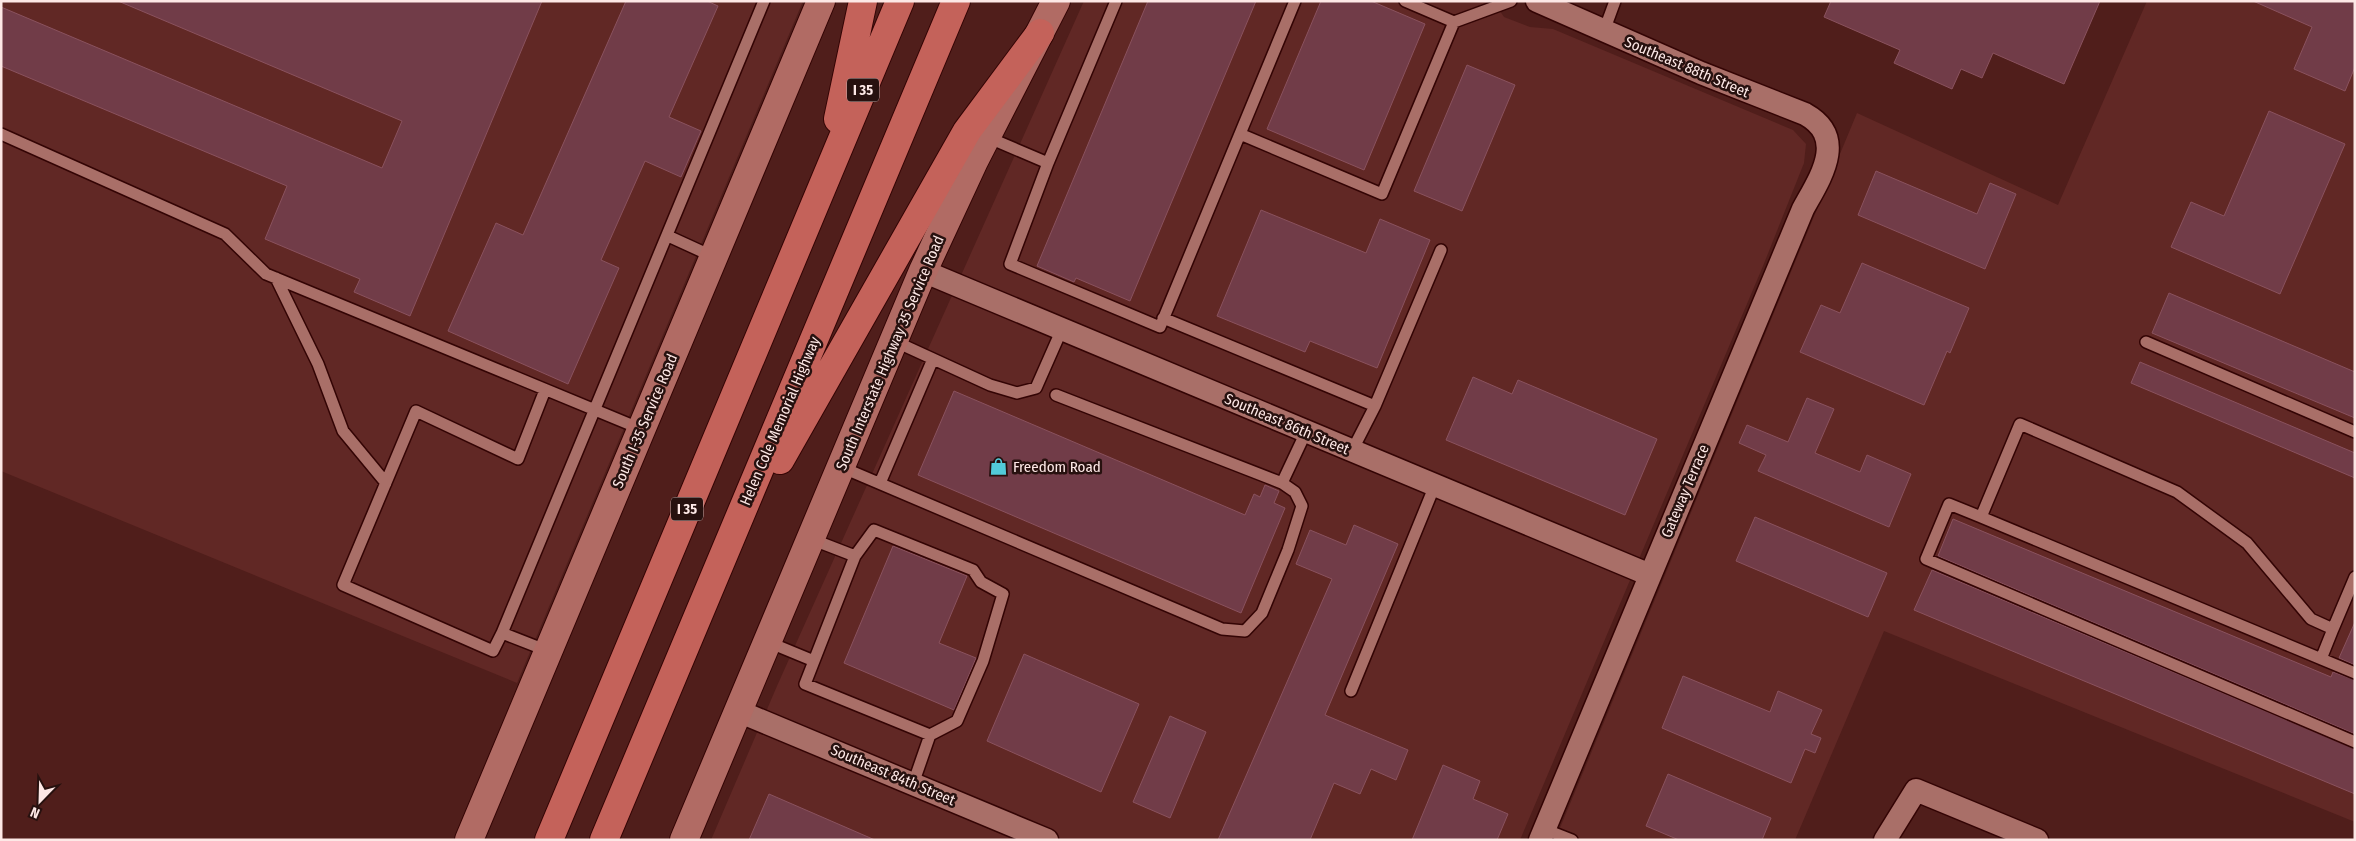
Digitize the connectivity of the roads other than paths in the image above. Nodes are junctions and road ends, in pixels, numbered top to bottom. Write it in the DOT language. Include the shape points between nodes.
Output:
graph roads {
  1 [pos="764,1"];
  2 [pos="863,1"];
  3 [pos="900,1"];
  4 [pos="956,1"];
  5 [pos="1056,1"];
  6 [pos="1116,1"];
  7 [pos="1295,1"];
  8 [pos="1405,1"];
  9 [pos="1511,1"];
  10 [pos="1537,1"];
  11 [pos="1615,1"];
  12 [pos="820,2"];
  13 [pos="1454,22"];
  14 [pos="1604,31"];
  15 [pos="1040,33"];
  16 [pos="1,134"];
  17 [pos="1240,134"];
  18 [pos="986,136"];
  19 [pos="1828,142"];
  20 [pos="1048,163"];
  21 [pos="826,179"];
  22 [pos="668,236"];
  23 [pos="1441,250"];
  24 [pos="714,257"];
  25 [pos="923,272"];
  26 [pos="276,278"];
  27 [pos="1164,318"];
  28 [pos="1062,330"];
  29 [pos="894,342"];
  30 [pos="2146,342"];
  31 [pos="933,359"];
  32 [pos="545,390"];
  33 [pos="1056,395"];
  34 [pos="1375,406"];
  35 [pos="596,411"];
  36 [pos="642,429"];
  37 [pos="1306,432"];
  38 [pos="2355,432"];
  39 [pos="1352,451"];
  40 [pos="841,467"];
  41 [pos="386,483"];
  42 [pos="880,483"];
  43 [pos="1282,483"];
  44 [pos="1435,485"];
  45 [pos="1981,517"];
  46 [pos="811,538"];
  47 [pos="855,556"];
  48 [pos="717,570"];
  49 [pos="1650,576"];
  50 [pos="2355,577"];
  51 [pos="2349,605"];
  52 [pos="2333,629"];
  53 [pos="502,633"];
  54 [pos="768,642"];
  55 [pos="548,651"];
  56 [pos="2321,659"];
  57 [pos="814,661"];
  58 [pos="2355,673"];
  59 [pos="1351,691"];
  60 [pos="738,711"];
  61 [pos="930,735"];
  62 [pos="2355,742"];
  63 [pos="912,784"];
  64 [pos="1542,834"];
  65 [pos="469,840"];
  66 [pos="550,840"];
  67 [pos="604,840"];
  68 [pos="684,840"];
  69 [pos="1047,840"];
  70 [pos="1572,840"];
  71 [pos="1885,840"];
  72 [pos="2037,840"];
  1 -- 22 [label="lane"];
  2 -- 21 [label="highway"];
  3 -- 21 [label="highway, I 35"];
  4 -- 48 [label="highway, Helen Cole Memorial Highway"];
  5 -- 15 [label="main road, South Interstate Highway 35 Service Road"];
  6 -- 20 [label="lane"];
  7 -- 17 [label="lane"];
  8 -- 13 [label="lane"];
  9 -- 13 [label="lane"];
  10 -- 14 [label="street, Southeast 88th Street"];
  11 -- 14 [label="lane"];
  12 -- 24 [label="main road, South I-35 Service Road"];
  13 -- 17 [label="lane" via="1382,194"];
  14 -- 19 [label="street, Southeast 88th Street" via="1805,114 1818,123"];
  15 -- 18 [label="main road, South Interstate Highway 35 Service Road"];
  15 -- 48 [label="highway" via="967,131"];
  16 -- 26 [label="lane" via="225,234 266,274"];
  17 -- 27 [label="lane"];
  18 -- 20 [label="lane"];
  18 -- 25 [label="main road, South Interstate Highway 35 Service Road"];
  19 -- 49 [label="street, Gateway Terrace" via="1820,179 1804,209"];
  20 -- 27 [label="lane" via="1010,264 1160,327"];
  21 -- 66 [label="highway, I 35"];
  22 -- 24 [label="lane"];
  22 -- 35 [label="lane"];
  23 -- 34 [label="lane"];
  24 -- 36 [label="main road, South I-35 Service Road"];
  25 -- 28 [label="street, Southeast 86th Street"];
  25 -- 29 [label="main road, South Interstate Highway 35 Service Road"];
  26 -- 32 [label="lane"];
  26 -- 41 [label="lane" via="318,364 343,431"];
  27 -- 34 [label="lane"];
  28 -- 31 [label="lane" via="1036,388 1017,393 990,386"];
  28 -- 37 [label="street, Southeast 86th Street"];
  29 -- 31 [label="lane"];
  29 -- 40 [label="main road, South Interstate Highway 35 Service Road"];
  30 -- 38 [label="lane"];
  31 -- 42 [label="lane"];
  32 -- 35 [label="lane"];
  32 -- 41 [label="lane" via="518,459 416,412"];
  33 -- 43 [label="lane"];
  34 -- 39 [label="lane"];
  35 -- 36 [label="lane"];
  35 -- 53 [label="lane"];
  36 -- 55 [label="main road, South I-35 Service Road"];
  37 -- 39 [label="street, Southeast 86th Street"];
  37 -- 43 [label="lane"];
  39 -- 44 [label="street, Southeast 86th Street"];
  40 -- 42 [label="lane"];
  40 -- 46 [label="main road, South Interstate Highway 35 Service Road"];
  41 -- 53 [label="lane" via="343,585 493,651"];
  42 -- 43 [label="lane" via="1222,629 1245,630 1262,613 1302,506 1294,492"];
  44 -- 49 [label="street, Southeast 86th Street"];
  44 -- 59 [label="lane"];
  45 -- 52 [label="lane" via="2020,424 2177,492 2247,544 2311,618"];
  45 -- 56 [label="lane"];
  45 -- 62 [label="lane" via="1949,504 1926,559"];
  46 -- 47 [label="lane"];
  46 -- 54 [label="main road, South Interstate Highway 35 Service Road"];
  47 -- 57 [label="lane"];
  47 -- 61 [label="lane" via="874,530 973,570 981,582 1004,594 983,661 957,721"];
  48 -- 67 [label="highway, Helen Cole Memorial Highway"];
  49 -- 64 [label="street, Gateway Terrace"];
  50 -- 51 [label="lane"];
  51 -- 52 [label="lane"];
  52 -- 56 [label="lane"];
  53 -- 55 [label="lane"];
  54 -- 57 [label="lane"];
  54 -- 60 [label="main road, South Interstate Highway 35 Service Road"];
  55 -- 65 [label="main road, South I-35 Service Road"];
  56 -- 58 [label="lane"];
  57 -- 61 [label="lane" via="805,684"];
  60 -- 63 [label="street, Southeast 84th Street"];
  60 -- 68 [label="main road"];
  61 -- 63 [label="lane"];
  63 -- 69 [label="street, Southeast 84th Street"];
  64 -- 70 [label="lane"];
  71 -- 72 [label="street" via="1916,790"];
}
